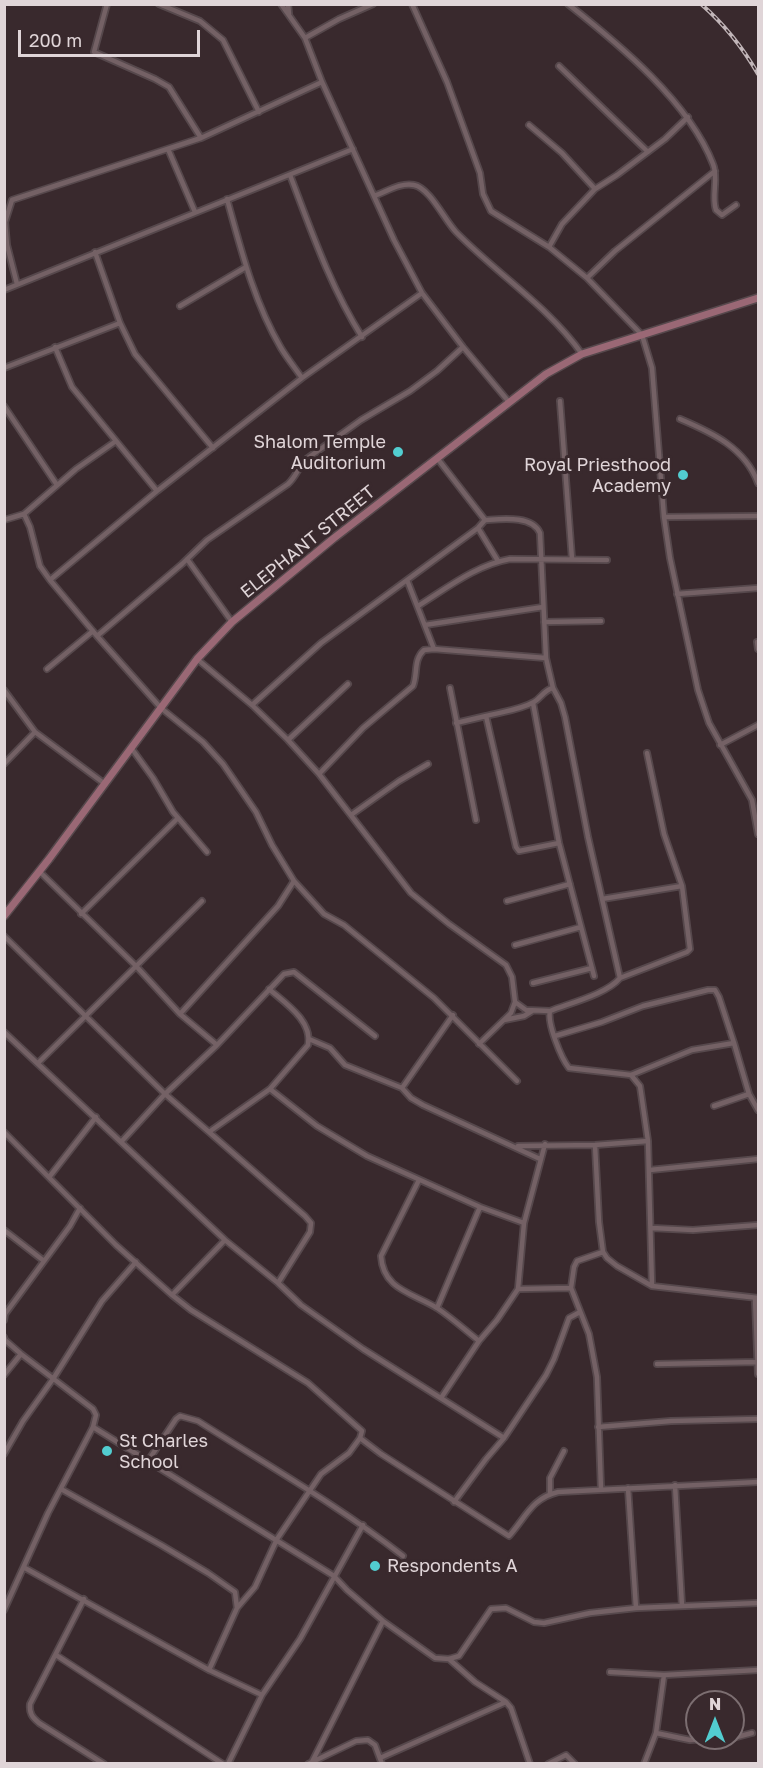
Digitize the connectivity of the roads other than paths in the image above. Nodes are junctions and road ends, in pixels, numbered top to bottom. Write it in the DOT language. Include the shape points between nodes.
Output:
graph roads {
  1 [pos="107,4"];
  2 [pos="159,4"];
  3 [pos="281,4"];
  4 [pos="288,4"];
  5 [pos="412,4"];
  6 [pos="568,4"];
  7 [pos="371,5"];
  8 [pos="290,16"];
  9 [pos="306,38"];
  10 [pos="559,66"];
  11 [pos="322,82"];
  12 [pos="259,112"];
  13 [pos="688,117"];
  14 [pos="529,125"];
  15 [pos="201,138"];
  16 [pos="168,149"];
  17 [pos="353,149"];
  18 [pos="648,152"];
  19 [pos="715,171"];
  20 [pos="290,175"];
  21 [pos="595,189"];
  22 [pos="374,196"];
  23 [pos="227,199"];
  24 [pos="736,205"];
  25 [pos="195,212"];
  26 [pos="549,247"];
  27 [pos="95,252"];
  28 [pos="246,267"];
  29 [pos="587,278"];
  30 [pos="17,284"];
  31 [pos="4,290"];
  32 [pos="422,293"];
  33 [pos="759,298"];
  34 [pos="180,306"];
  35 [pos="120,322"];
  36 [pos="642,334"];
  37 [pos="362,337"];
  38 [pos="56,347"];
  39 [pos="463,347"];
  40 [pos="582,354"];
  41 [pos="4,368"];
  42 [pos="302,378"];
  43 [pos="560,401"];
  44 [pos="509,402"];
  45 [pos="4,406"];
  46 [pos="680,419"];
  47 [pos="116,441"];
  48 [pos="213,448"];
  49 [pos="437,458"];
  50 [pos="759,483"];
  51 [pos="57,485"];
  52 [pos="157,491"];
  53 [pos="24,514"];
  54 [pos="759,516"];
  55 [pos="664,517"];
  56 [pos="4,520"];
  57 [pos="484,520"];
  58 [pos="478,528"];
  59 [pos="187,559"];
  60 [pos="542,559"];
  61 [pos="572,560"];
  62 [pos="607,560"];
  63 [pos="498,561"];
  64 [pos="50,580"];
  65 [pos="407,580"];
  66 [pos="759,588"];
  67 [pos="677,594"];
  68 [pos="418,606"];
  69 [pos="543,607"];
  70 [pos="601,621"];
  71 [pos="232,622"];
  72 [pos="544,622"];
  73 [pos="425,626"];
  74 [pos="93,631"];
  75 [pos="97,636"];
  76 [pos="757,642"];
  77 [pos="759,648"];
  78 [pos="434,649"];
  79 [pos="546,658"];
  80 [pos="197,659"];
  81 [pos="47,669"];
  82 [pos="348,684"];
  83 [pos="450,688"];
  84 [pos="553,688"];
  85 [pos="4,690"];
  86 [pos="533,703"];
  87 [pos="252,705"];
  88 [pos="161,708"];
  89 [pos="486,716"];
  90 [pos="456,723"];
  91 [pos="759,725"];
  92 [pos="35,732"];
  93 [pos="288,740"];
  94 [pos="720,745"];
  95 [pos="132,749"];
  96 [pos="646,753"];
  97 [pos="4,764"];
  98 [pos="428,764"];
  99 [pos="320,774"];
  100 [pos="105,784"];
  101 [pos="759,798"];
  102 [pos="753,800"];
  103 [pos="351,815"];
  104 [pos="178,818"];
  105 [pos="476,820"];
  106 [pos="759,834"];
  107 [pos="560,843"];
  108 [pos="207,852"];
  109 [pos="40,872"];
  110 [pos="294,881"];
  111 [pos="570,884"];
  112 [pos="682,886"];
  113 [pos="602,899"];
  114 [pos="202,901"];
  115 [pos="507,901"];
  116 [pos="81,914"];
  117 [pos="4,916"];
  118 [pos="581,927"];
  119 [pos="4,936"];
  120 [pos="515,945"];
  121 [pos="136,966"];
  122 [pos="592,968"];
  123 [pos="594,976"];
  124 [pos="620,978"];
  125 [pos="533,982"];
  126 [pos="269,989"];
  127 [pos="515,1002"];
  128 [pos="532,1011"];
  129 [pos="550,1011"];
  130 [pos="86,1014"];
  131 [pos="180,1014"];
  132 [pos="453,1016"];
  133 [pos="504,1020"];
  134 [pos="4,1032"];
  135 [pos="375,1036"];
  136 [pos="555,1036"];
  137 [pos="309,1039"];
  138 [pos="734,1043"];
  139 [pos="479,1044"];
  140 [pos="217,1045"];
  141 [pos="38,1063"];
  142 [pos="631,1075"];
  143 [pos="517,1081"];
  144 [pos="402,1088"];
  145 [pos="270,1089"];
  146 [pos="165,1094"];
  147 [pos="749,1094"];
  148 [pos="714,1106"];
  149 [pos="759,1110"];
  150 [pos="96,1117"];
  151 [pos="4,1132"];
  152 [pos="209,1132"];
  153 [pos="122,1141"];
  154 [pos="648,1141"];
  155 [pos="545,1144"];
  156 [pos="595,1144"];
  157 [pos="515,1146"];
  158 [pos="540,1159"];
  159 [pos="759,1159"];
  160 [pos="650,1170"];
  161 [pos="50,1176"];
  162 [pos="419,1180"];
  163 [pos="480,1207"];
  164 [pos="80,1208"];
  165 [pos="524,1223"];
  166 [pos="759,1226"];
  167 [pos="652,1228"];
  168 [pos="4,1230"];
  169 [pos="225,1240"];
  170 [pos="603,1252"];
  171 [pos="44,1261"];
  172 [pos="136,1262"];
  173 [pos="278,1283"];
  174 [pos="652,1286"];
  175 [pos="571,1288"];
  176 [pos="518,1289"];
  177 [pos="172,1295"];
  178 [pos="757,1298"];
  179 [pos="437,1308"];
  180 [pos="580,1312"];
  181 [pos="5,1314"];
  182 [pos="4,1320"];
  183 [pos="4,1337"];
  184 [pos="479,1341"];
  185 [pos="21,1354"];
  186 [pos="758,1362"];
  187 [pos="657,1365"];
  188 [pos="759,1374"];
  189 [pos="4,1375"];
  190 [pos="53,1379"];
  191 [pos="441,1398"];
  192 [pos="759,1419"];
  193 [pos="93,1427"];
  194 [pos="598,1427"];
  195 [pos="360,1438"];
  196 [pos="504,1438"];
  197 [pos="564,1451"];
  198 [pos="4,1454"];
  199 [pos="148,1461"];
  200 [pos="759,1482"];
  201 [pos="675,1485"];
  202 [pos="628,1488"];
  203 [pos="61,1489"];
  204 [pos="309,1490"];
  205 [pos="601,1490"];
  206 [pos="550,1494"];
  207 [pos="454,1502"];
  208 [pos="363,1525"];
  209 [pos="277,1539"];
  210 [pos="403,1556"];
  211 [pos="25,1568"];
  212 [pos="334,1576"];
  213 [pos="84,1599"];
  214 [pos="759,1603"];
  215 [pos="682,1606"];
  216 [pos="237,1608"];
  217 [pos="636,1608"];
  218 [pos="4,1610"];
  219 [pos="383,1621"];
  220 [pos="56,1655"];
  221 [pos="449,1659"];
  222 [pos="209,1670"];
  223 [pos="759,1670"];
  224 [pos="609,1672"];
  225 [pos="664,1675"];
  226 [pos="262,1695"];
  227 [pos="506,1702"];
  228 [pos="656,1733"];
  229 [pos="752,1733"];
  230 [pos="745,1735"];
  231 [pos="685,1739"];
  232 [pos="381,1761"];
  233 [pos="104,1763"];
  234 [pos="310,1763"];
  235 [pos="223,1764"];
  236 [pos="228,1764"];
  237 [pos="530,1764"];
  238 [pos="548,1764"];
  239 [pos="575,1764"];
  240 [pos="644,1764"];
  1 -- 15 [label="street" via="94,52 169,87"];
  2 -- 12 [label="street" via="200,21 223,39"];
  3 -- 8 [label="street"];
  4 -- 8 [label="street"];
  5 -- 26 [label="street" via="447,82 480,173 487,204 491,211"];
  6 -- 13 [label="street" via="615,41"];
  7 -- 9 [label="street"];
  8 -- 9 [label="street"];
  9 -- 11 [label="street"];
  10 -- 18 [label="street"];
  11 -- 12 [label="street"];
  11 -- 17 [label="street"];
  12 -- 15 [label="street"];
  13 -- 18 [label="street"];
  13 -- 19 [label="street"];
  14 -- 21 [label="street"];
  15 -- 16 [label="street"];
  16 -- 25 [label="street"];
  16 -- 30 [label="street" via="12,200 5,222 6,245"];
  17 -- 20 [label="street"];
  17 -- 22 [label="street"];
  18 -- 21 [label="street"];
  19 -- 24 [label="street" via="716,210 722,215"];
  19 -- 29 [label="street" via="615,250"];
  20 -- 23 [label="street"];
  20 -- 37 [label="street" via="330,278"];
  21 -- 26 [label="street" via="562,224"];
  22 -- 32 [label="street"];
  22 -- 40 [label="street" via="403,185 424,189 452,228 569,335"];
  23 -- 25 [label="street"];
  23 -- 28 [label="street"];
  25 -- 27 [label="street"];
  26 -- 29 [label="street"];
  27 -- 30 [label="street"];
  27 -- 35 [label="street"];
  28 -- 34 [label="street"];
  28 -- 42 [label="street" via="281,349"];
  29 -- 36 [label="street"];
  30 -- 31 [label="street"];
  32 -- 37 [label="street"];
  32 -- 39 [label="street"];
  33 -- 36 [label="main road, ELEPHANT STREET"];
  35 -- 38 [label="street"];
  35 -- 48 [label="street" via="135,354"];
  36 -- 40 [label="main road, ELEPHANT STREET"];
  36 -- 55 [label="street" via="652,368"];
  37 -- 42 [label="street"];
  38 -- 41 [label="street"];
  38 -- 47 [label="street" via="72,387"];
  39 -- 44 [label="street"];
  39 -- 59 [label="street" via="410,391 305,460 288,484 207,540"];
  40 -- 44 [label="main road, ELEPHANT STREET" via="546,374"];
  42 -- 48 [label="street"];
  43 -- 61 [label="street"];
  44 -- 49 [label="main road, ELEPHANT STREET"];
  45 -- 51 [label="street"];
  46 -- 50 [label="street" via="738,451 753,468"];
  47 -- 51 [label="street"];
  47 -- 52 [label="street"];
  48 -- 52 [label="street"];
  49 -- 57 [label="street"];
  49 -- 71 [label="main road, ELEPHANT STREET"];
  51 -- 53 [label="street"];
  52 -- 64 [label="street"];
  53 -- 56 [label="street"];
  53 -- 64 [label="street" via="40,566"];
  54 -- 55 [label="street"];
  55 -- 67 [label="street"];
  57 -- 58 [label="street"];
  57 -- 60 [label="street" via="519,520 537,526"];
  58 -- 63 [label="street"];
  58 -- 65 [label="street"];
  59 -- 71 [label="street"];
  59 -- 75 [label="street"];
  60 -- 61 [label="street"];
  60 -- 63 [label="street"];
  60 -- 69 [label="street"];
  61 -- 62 [label="street"];
  63 -- 68 [label="street" via="468,574"];
  64 -- 74 [label="street"];
  65 -- 68 [label="street"];
  65 -- 87 [label="street" via="321,644"];
  66 -- 67 [label="street"];
  67 -- 94 [label="street" via="698,690"];
  68 -- 73 [label="street"];
  69 -- 72 [label="street"];
  69 -- 73 [label="street"];
  70 -- 72 [label="street"];
  71 -- 80 [label="main road, ELEPHANT STREET"];
  72 -- 79 [label="street"];
  73 -- 78 [label="street"];
  74 -- 75 [label="street"];
  74 -- 81 [label="street"];
  75 -- 88 [label="street"];
  76 -- 77 [label="street"];
  78 -- 79 [label="street"];
  78 -- 99 [label="street" via="424,650 417,659 413,686 363,728"];
  79 -- 84 [label="street"];
  80 -- 87 [label="street"];
  80 -- 88 [label="main road, ELEPHANT STREET"];
  82 -- 93 [label="street"];
  83 -- 90 [label="street"];
  84 -- 86 [label="street"];
  84 -- 113 [label="street" via="565,717"];
  85 -- 92 [label="street"];
  86 -- 89 [label="street"];
  86 -- 107 [label="street"];
  87 -- 93 [label="street"];
  88 -- 95 [label="main road, ELEPHANT STREET"];
  88 -- 110 [label="street" via="223,764 256,812"];
  89 -- 90 [label="street"];
  89 -- 107 [label="street" via="516,847 519,851"];
  90 -- 105 [label="street"];
  91 -- 94 [label="street"];
  92 -- 97 [label="street"];
  92 -- 100 [label="street"];
  93 -- 99 [label="street"];
  94 -- 102 [label="street"];
  95 -- 100 [label="main road, ELEPHANT STREET"];
  95 -- 104 [label="street"];
  96 -- 112 [label="street" via="664,834"];
  98 -- 103 [label="street"];
  99 -- 103 [label="street"];
  100 -- 109 [label="main road, ELEPHANT STREET"];
  101 -- 102 [label="street"];
  102 -- 106 [label="street"];
  103 -- 127 [label="street" via="411,892 506,965"];
  104 -- 108 [label="street"];
  104 -- 116 [label="street"];
  107 -- 111 [label="street"];
  109 -- 116 [label="street"];
  109 -- 117 [label="main road, ELEPHANT STREET"];
  110 -- 131 [label="street" via="278,906"];
  110 -- 132 [label="street" via="318,909 344,925"];
  111 -- 115 [label="street"];
  111 -- 118 [label="street"];
  112 -- 113 [label="street"];
  112 -- 124 [label="street" via="690,949"];
  113 -- 124 [label="street"];
  114 -- 121 [label="street"];
  116 -- 121 [label="street"];
  118 -- 120 [label="street"];
  118 -- 122 [label="street"];
  119 -- 130 [label="street"];
  121 -- 130 [label="street"];
  121 -- 131 [label="street"];
  122 -- 123 [label="street"];
  122 -- 125 [label="street"];
  124 -- 129 [label="street" via="601,991"];
  126 -- 135 [label="street" via="284,974 294,972"];
  126 -- 137 [label="street" via="295,1011"];
  126 -- 140 [label="street"];
  127 -- 128 [label="street" via="522,1010"];
  127 -- 133 [label="street"];
  128 -- 129 [label="street"];
  128 -- 133 [label="street"];
  129 -- 136 [label="street"];
  130 -- 141 [label="street"];
  130 -- 146 [label="street"];
  131 -- 140 [label="street"];
  132 -- 139 [label="street"];
  132 -- 144 [label="street"];
  133 -- 139 [label="street"];
  134 -- 141 [label="street"];
  136 -- 138 [label="street" via="659,1001 715,990"];
  136 -- 142 [label="street" via="569,1068"];
  137 -- 144 [label="street" via="330,1048 345,1065"];
  137 -- 145 [label="street" via="295,1062"];
  138 -- 142 [label="street" via="692,1050"];
  138 -- 147 [label="street"];
  139 -- 143 [label="street"];
  140 -- 146 [label="street"];
  141 -- 150 [label="street"];
  142 -- 154 [label="street" via="640,1086"];
  144 -- 157 [label="street" via="423,1105"];
  145 -- 152 [label="street"];
  145 -- 162 [label="street" via="317,1126 367,1156"];
  146 -- 152 [label="street"];
  146 -- 153 [label="street"];
  147 -- 148 [label="street"];
  147 -- 149 [label="street"];
  150 -- 153 [label="street"];
  150 -- 161 [label="street"];
  151 -- 161 [label="street"];
  152 -- 173 [label="street" via="311,1223 310,1232"];
  153 -- 169 [label="street"];
  154 -- 156 [label="street"];
  154 -- 160 [label="street"];
  155 -- 156 [label="street"];
  155 -- 157 [label="street"];
  155 -- 158 [label="street"];
  156 -- 170 [label="street"];
  157 -- 158 [label="street"];
  158 -- 165 [label="street"];
  159 -- 160 [label="street"];
  160 -- 167 [label="street"];
  161 -- 164 [label="street"];
  162 -- 163 [label="street"];
  162 -- 179 [label="street" via="381,1256 382,1268 390,1281 405,1292"];
  163 -- 165 [label="street"];
  163 -- 179 [label="street"];
  164 -- 171 [label="street"];
  164 -- 172 [label="street"];
  165 -- 176 [label="street"];
  166 -- 167 [label="street"];
  167 -- 174 [label="street"];
  168 -- 171 [label="street"];
  169 -- 173 [label="street"];
  169 -- 177 [label="street"];
  170 -- 174 [label="street" via="617,1266"];
  170 -- 175 [label="street" via="577,1261"];
  171 -- 181 [label="street"];
  172 -- 177 [label="street"];
  172 -- 190 [label="street" via="102,1302"];
  173 -- 191 [label="street" via="301,1305 363,1349"];
  174 -- 178 [label="street"];
  175 -- 176 [label="street"];
  175 -- 180 [label="street"];
  176 -- 184 [label="street"];
  177 -- 195 [label="street" via="308,1383 362,1431"];
  178 -- 186 [label="street"];
  179 -- 184 [label="street"];
  180 -- 194 [label="street" via="589,1334 597,1377"];
  180 -- 196 [label="street" via="569,1318 546,1375"];
  181 -- 182 [label="street"];
  183 -- 185 [label="street"];
  184 -- 191 [label="street"];
  185 -- 189 [label="street"];
  185 -- 190 [label="street"];
  186 -- 187 [label="street"];
  186 -- 188 [label="street"];
  190 -- 193 [label="street" via="93,1409"];
  190 -- 198 [label="street"];
  191 -- 196 [label="street"];
  192 -- 194 [label="street"];
  193 -- 199 [label="street"];
  193 -- 203 [label="street"];
  194 -- 205 [label="street"];
  195 -- 204 [label="street"];
  195 -- 207 [label="street"];
  196 -- 207 [label="street"];
  197 -- 206 [label="street" via="550,1478"];
  199 -- 204 [label="street" via="176,1419 187,1417"];
  199 -- 209 [label="street"];
  200 -- 201 [label="street"];
  201 -- 202 [label="street"];
  201 -- 215 [label="street"];
  202 -- 205 [label="street"];
  202 -- 217 [label="street"];
  203 -- 211 [label="street"];
  203 -- 216 [label="street" via="208,1573 235,1592"];
  204 -- 208 [label="street"];
  204 -- 209 [label="street"];
  205 -- 206 [label="street"];
  206 -- 207 [label="street" via="533,1504 509,1536"];
  208 -- 210 [label="street"];
  208 -- 212 [label="street"];
  209 -- 212 [label="street"];
  209 -- 216 [label="street" via="255,1587"];
  211 -- 213 [label="street"];
  211 -- 218 [label="street"];
  212 -- 219 [label="street"];
  212 -- 226 [label="street" via="300,1639"];
  213 -- 220 [label="street"];
  213 -- 222 [label="street"];
  214 -- 215 [label="street"];
  215 -- 217 [label="street"];
  216 -- 222 [label="street"];
  217 -- 221 [label="street" via="544,1623 506,1608 491,1609 459,1656"];
  219 -- 221 [label="street" via="435,1658"];
  219 -- 234 [label="street"];
  220 -- 233 [label="street" via="30,1704 31,1715 39,1724"];
  220 -- 235 [label="street"];
  221 -- 227 [label="street"];
  222 -- 226 [label="street"];
  223 -- 225 [label="street"];
  224 -- 225 [label="street"];
  225 -- 228 [label="street"];
  226 -- 236 [label="street"];
  227 -- 232 [label="street"];
  227 -- 237 [label="street"];
  228 -- 231 [label="street"];
  228 -- 240 [label="street"];
  229 -- 230 [label="street"];
  232 -- 234 [label="street" via="375,1745 368,1740 356,1741"];
  238 -- 239 [label="street" via="566,1755"];
}
